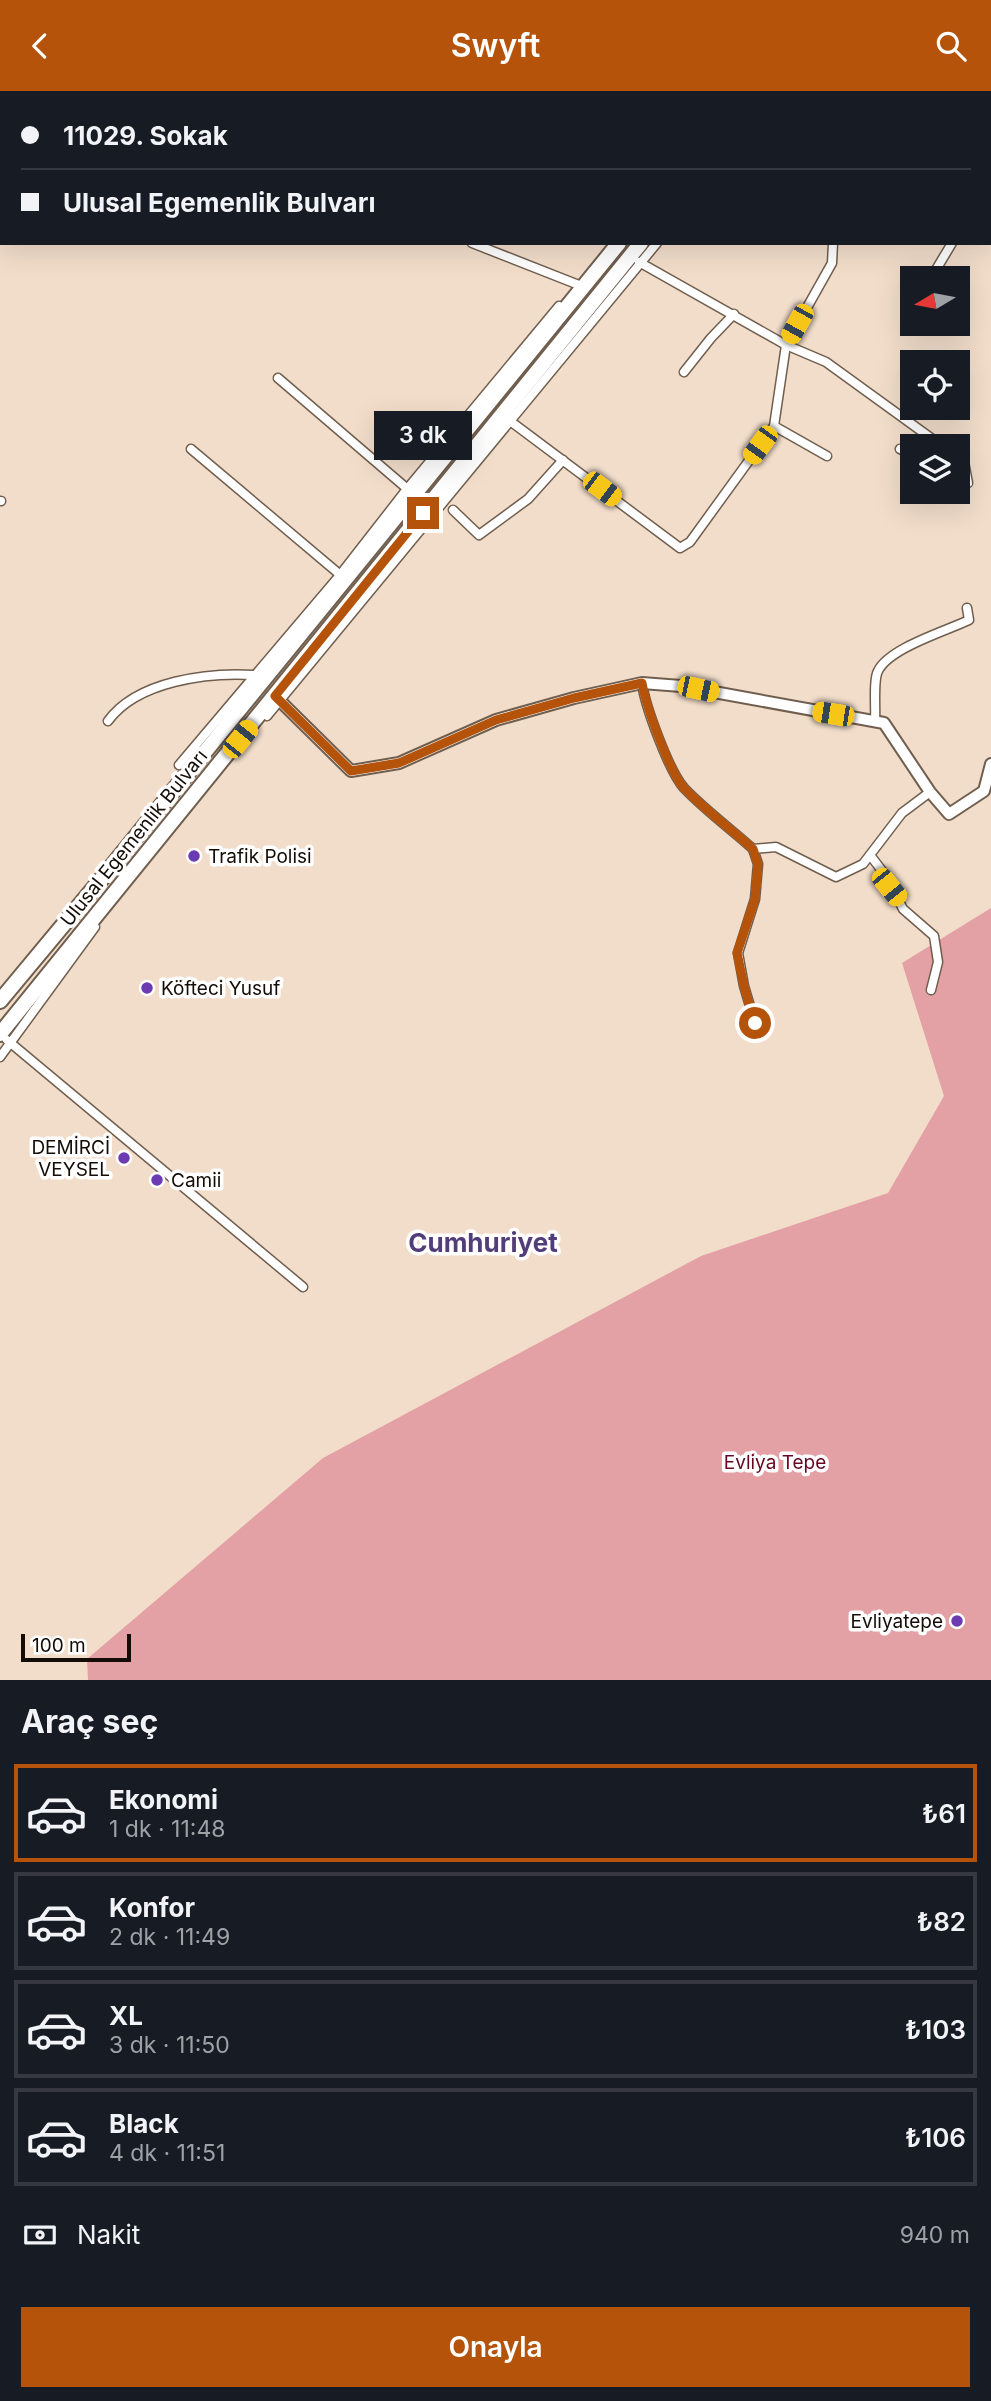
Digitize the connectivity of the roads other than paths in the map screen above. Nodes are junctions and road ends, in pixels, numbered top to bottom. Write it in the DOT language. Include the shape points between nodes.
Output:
graph roads {
  1 [pos="477,245"];
  2 [pos="614,245"];
  3 [pos="616,245"];
  4 [pos="640,245"];
  5 [pos="654,245"];
  6 [pos="834,245"];
  7 [pos="951,245"];
  8 [pos="635,260"];
  9 [pos="938,266"];
  10 [pos="581,285"];
  11 [pos="734,314"];
  12 [pos="786,345"];
  13 [pos="684,372"];
  14 [pos="278,378"];
  15 [pos="510,421"];
  16 [pos="774,426"];
  17 [pos="926,434"];
  18 [pos="191,449"];
  19 [pos="827,456"];
  20 [pos="563,460"];
  21 [pos="411,492"];
  22 [pos="453,510"];
  23 [pos="342,577"];
  24 [pos="967,608"];
  25 [pos="254,675"];
  26 [pos="642,683"];
  27 [pos="277,698"];
  28 [pos="107,721"];
  29 [pos="875,721"];
  30 [pos="991,764"];
  31 [pos="179,765"];
  32 [pos="930,792"];
  33 [pos="753,849"];
  34 [pos="870,855"];
  35 [pos="932,990"];
  36 [pos="0,1001"];
  37 [pos="755,1023"];
  38 [pos="5,1038"];
  39 [pos="0,1057"];
  40 [pos="303,1287"];
  1 -- 10 [label="street"];
  2 -- 10 [label="highway, Ulusal Egemenlik Bulvarı"];
  3 -- 8 [label="highway"];
  4 -- 8 [label="highway, Ulusal Egemenlik Bulvarı"];
  5 -- 8 [label="street"];
  6 -- 12 [label="street" via="832,263"];
  7 -- 9 [label="street"];
  8 -- 11 [label="street"];
  8 -- 15 [label="street"];
  8 -- 27 [label="highway, Ulusal Egemenlik Bulvarı"];
  10 -- 21 [label="highway, Ulusal Egemenlik Bulvarı"];
  11 -- 12 [label="street"];
  11 -- 13 [label="street"];
  12 -- 16 [label="street"];
  12 -- 17 [label="street" via="827,362"];
  14 -- 21 [label="street"];
  15 -- 20 [label="street"];
  15 -- 27 [label="street"];
  16 -- 19 [label="street"];
  16 -- 20 [label="street" via="690,542 680,548"];
  18 -- 23 [label="street"];
  20 -- 22 [label="street" via="528,499 479,535"];
  21 -- 23 [label="highway, Ulusal Egemenlik Bulvarı"];
  23 -- 25 [label="street"];
  23 -- 36 [label="highway, Ulusal Egemenlik Bulvarı"];
  24 -- 29 [label="street" via="969,620 909,646 877,672"];
  25 -- 28 [label="street" via="215,674 153,689 114,711"];
  25 -- 31 [label="street"];
  26 -- 27 [label="street" via="496,720 399,763 351,771"];
  26 -- 29 [label="street"];
  26 -- 33 [label="street" via="659,738 682,785"];
  27 -- 38 [label="highway, Ulusal Egemenlik Bulvarı"];
  29 -- 32 [label="street" via="884,723"];
  30 -- 32 [label="street" via="984,791 949,814"];
  32 -- 34 [label="street" via="902,813"];
  33 -- 34 [label="street" via="776,847 836,877 863,864"];
  33 -- 37 [label="street" via="758,864 755,899 737,953"];
  34 -- 35 [label="street" via="903,909 934,936 938,962"];
  38 -- 39 [label="street"];
  38 -- 40 [label="street"];
}
